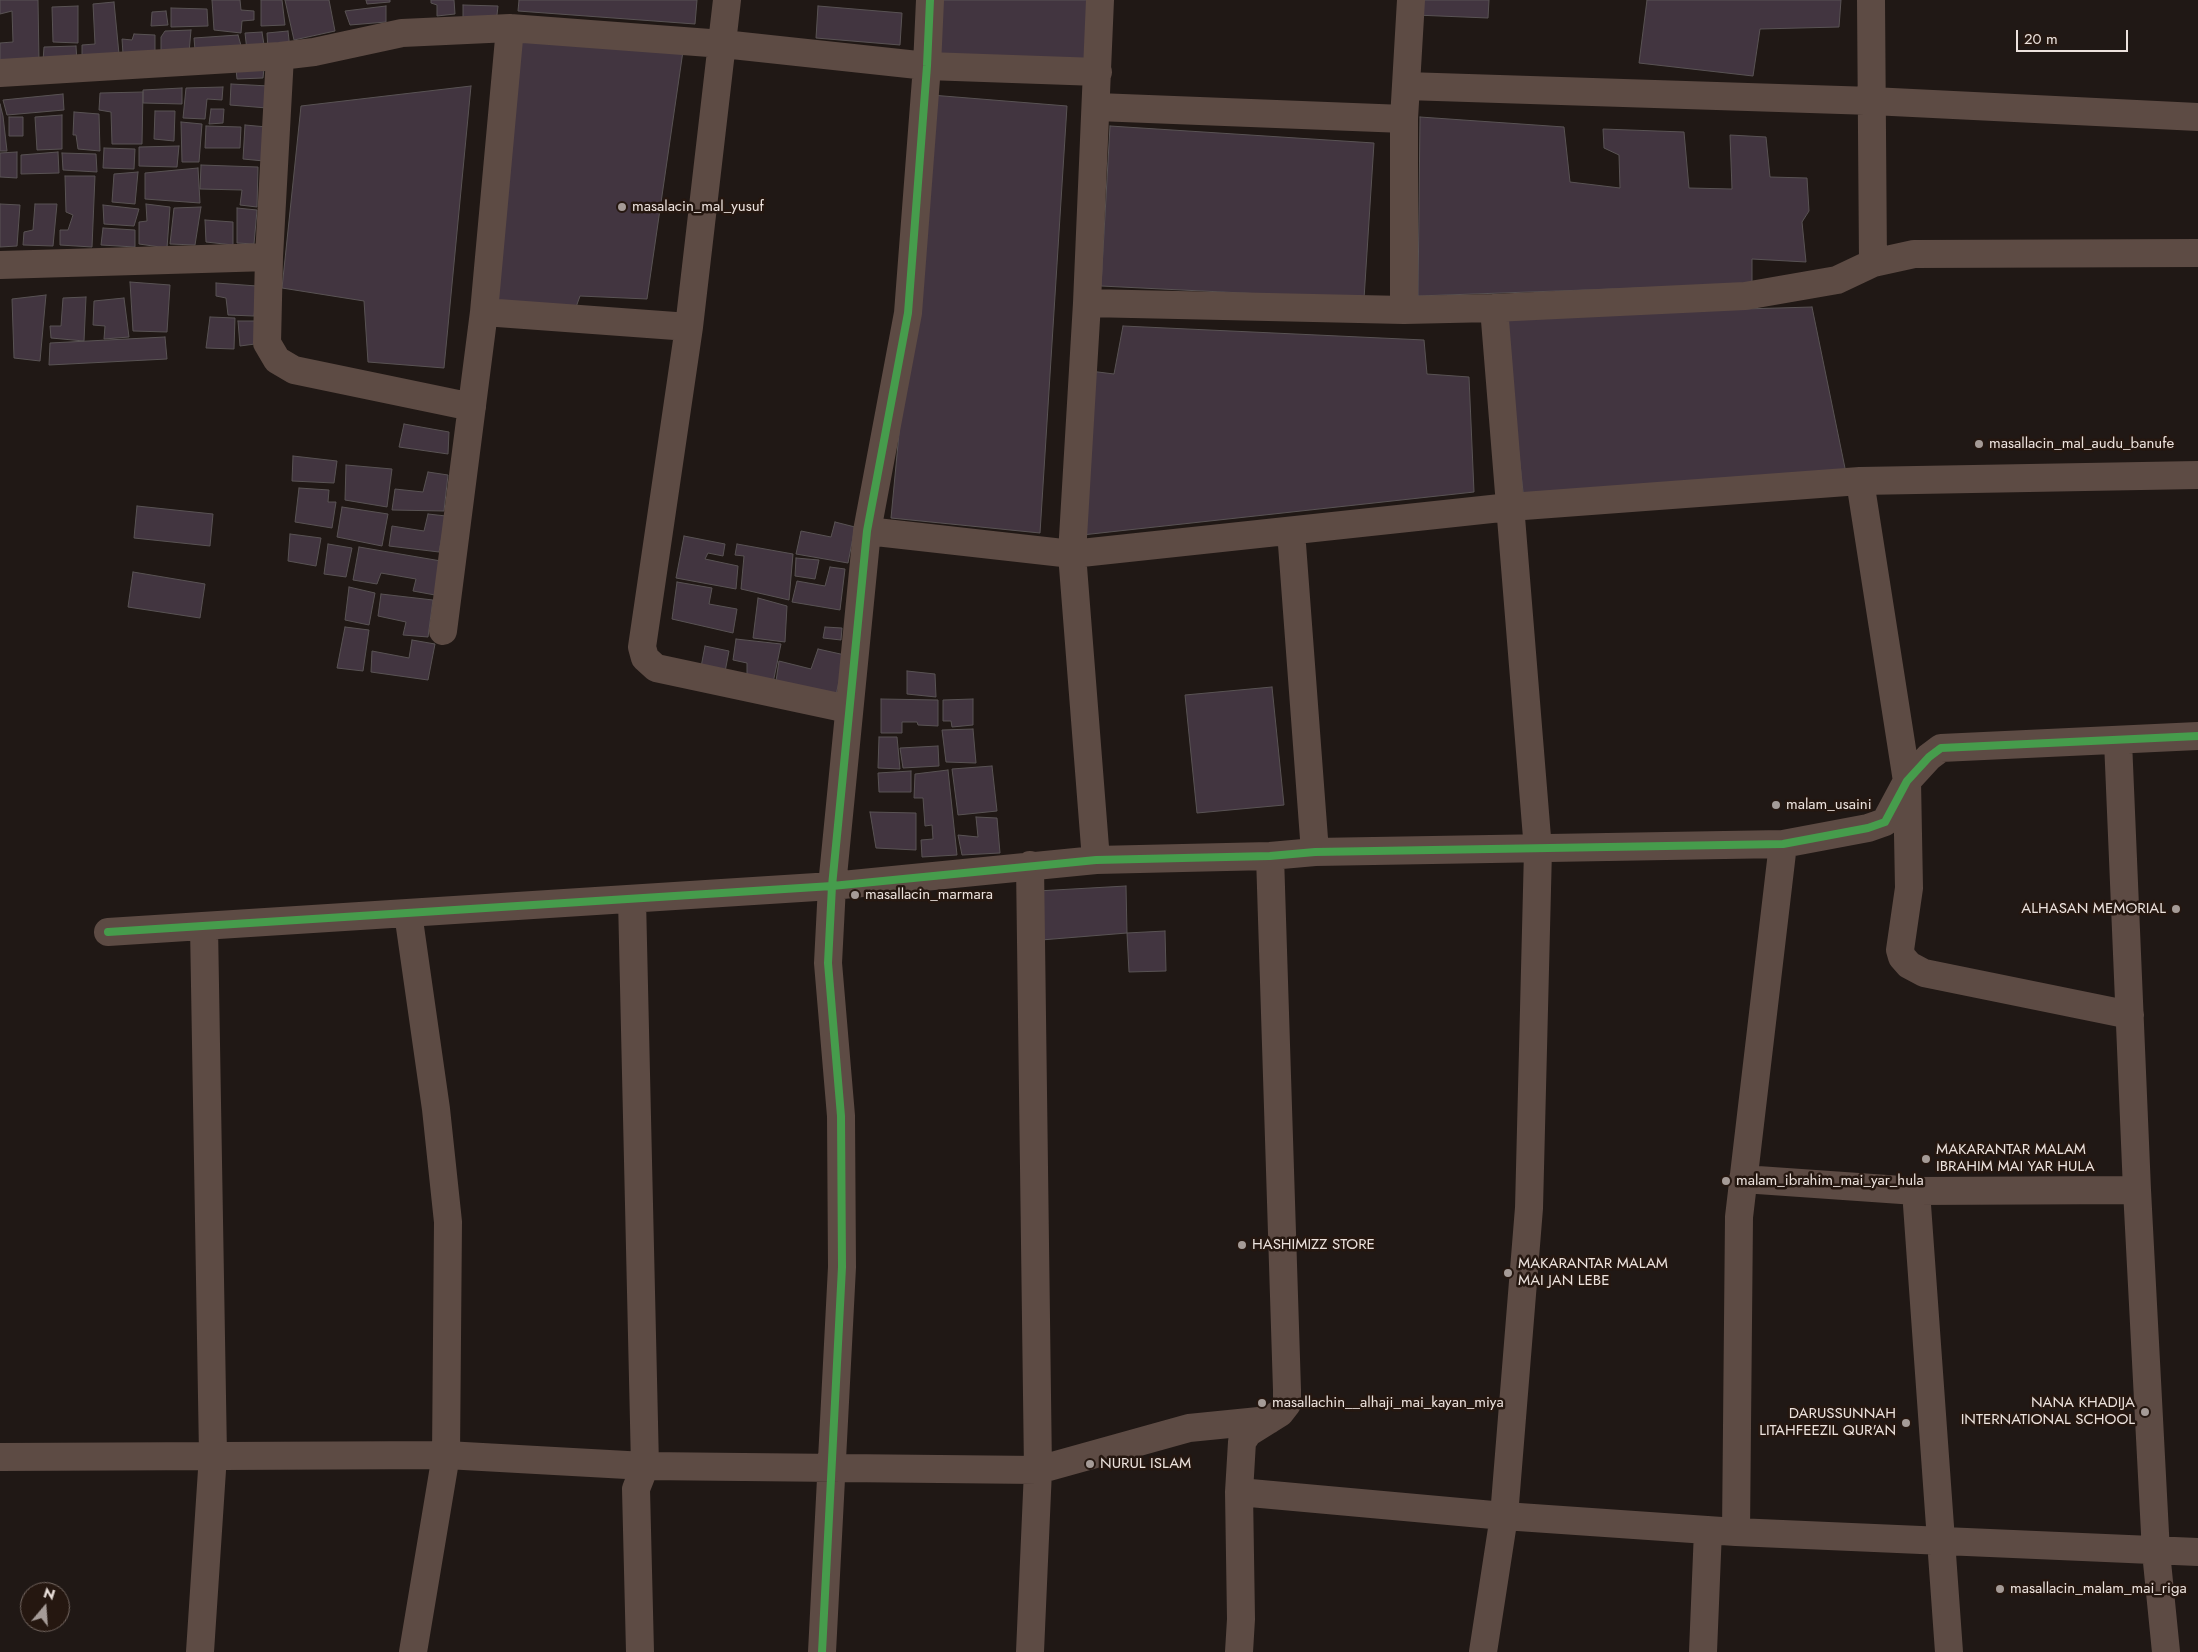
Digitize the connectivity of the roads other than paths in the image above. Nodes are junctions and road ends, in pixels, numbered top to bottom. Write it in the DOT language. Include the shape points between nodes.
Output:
graph roads {
  1 [pos="727,0"];
  2 [pos="930,0"];
  3 [pos="1100,0"];
  4 [pos="1411,0"];
  5 [pos="1870,0"];
  6 [pos="510,28"];
  7 [pos="723,44"];
  8 [pos="280,56"];
  9 [pos="928,66"];
  10 [pos="1098,72"];
  11 [pos="0,73"];
  12 [pos="1406,86"];
  13 [pos="1872,100"];
  14 [pos="1097,107"];
  15 [pos="2198,117"];
  16 [pos="1404,119"];
  17 [pos="2198,253"];
  18 [pos="269,257"];
  19 [pos="1874,263"];
  20 [pos="0,265"];
  21 [pos="1087,303"];
  22 [pos="1494,308"];
  23 [pos="1404,310"];
  24 [pos="484,312"];
  25 [pos="690,327"];
  26 [pos="472,407"];
  27 [pos="2198,475"];
  28 [pos="1860,481"];
  29 [pos="1510,507"];
  30 [pos="867,531"];
  31 [pos="1292,531"];
  32 [pos="1072,554"];
  33 [pos="443,631"];
  34 [pos="848,709"];
  35 [pos="2198,736"];
  36 [pos="2118,741"];
  37 [pos="1907,781"];
  38 [pos="1783,844"];
  39 [pos="1538,850"];
  40 [pos="1315,852"];
  41 [pos="1270,856"];
  42 [pos="1096,860"];
  43 [pos="1030,865"];
  44 [pos="832,886"];
  45 [pos="632,899"];
  46 [pos="408,913"];
  47 [pos="204,926"];
  48 [pos="108,932"];
  49 [pos="2130,1015"];
  50 [pos="1744,1179"];
  51 [pos="2137,1190"];
  52 [pos="1916,1191"];
  53 [pos="1269,1420"];
  54 [pos="213,1454"];
  55 [pos="446,1455"];
  56 [pos="0,1457"];
  57 [pos="645,1466"];
  58 [pos="830,1468"];
  59 [pos="1038,1470"];
  60 [pos="1239,1492"];
  61 [pos="1504,1516"];
  62 [pos="1708,1530"];
  63 [pos="1736,1532"];
  64 [pos="1940,1541"];
  65 [pos="2156,1552"];
  66 [pos="2198,1552"];
  67 [pos="200,1652"];
  68 [pos="413,1652"];
  69 [pos="640,1652"];
  70 [pos="822,1652"];
  71 [pos="1030,1652"];
  72 [pos="1239,1652"];
  73 [pos="1483,1652"];
  74 [pos="1703,1652"];
  75 [pos="1949,1652"];
  76 [pos="2166,1652"];
  1 -- 7 [label="street"];
  2 -- 9 [label="street"];
  3 -- 10 [label="street"];
  4 -- 12 [label="street"];
  5 -- 13 [label="street"];
  6 -- 7 [label="street"];
  6 -- 8 [label="street" via="402,32 314,52"];
  6 -- 24 [label="street"];
  7 -- 9 [label="street"];
  7 -- 25 [label="street"];
  8 -- 11 [label="street"];
  8 -- 18 [label="street"];
  9 -- 10 [label="street"];
  9 -- 30 [label="street" via="908,313"];
  10 -- 14 [label="street"];
  12 -- 13 [label="street"];
  12 -- 16 [label="street"];
  13 -- 15 [label="street"];
  13 -- 19 [label="street"];
  14 -- 16 [label="street"];
  14 -- 21 [label="street"];
  16 -- 23 [label="street"];
  17 -- 19 [label="street" via="1914,254"];
  18 -- 20 [label="street"];
  18 -- 26 [label="street" via="267,342 277,360 294,370"];
  19 -- 22 [label="street" via="1837,280 1745,296"];
  21 -- 23 [label="street"];
  21 -- 32 [label="street"];
  22 -- 23 [label="street"];
  22 -- 29 [label="street"];
  24 -- 25 [label="street"];
  24 -- 26 [label="street"];
  25 -- 34 [label="street" via="642,647 645,658 656,668"];
  26 -- 33 [label="street"];
  27 -- 28 [label="street"];
  28 -- 29 [label="street"];
  28 -- 37 [label="street"];
  29 -- 31 [label="street"];
  29 -- 39 [label="street"];
  30 -- 32 [label="street"];
  30 -- 34 [label="street"];
  31 -- 32 [label="street"];
  31 -- 40 [label="street"];
  32 -- 42 [label="street"];
  34 -- 44 [label="street"];
  35 -- 36 [label="street"];
  36 -- 37 [label="street" via="1941,748"];
  36 -- 49 [label="street"];
  37 -- 38 [label="street" via="1885,822"];
  37 -- 49 [label="street" via="1909,888 1900,950 1909,965 1924,973"];
  38 -- 39 [label="street"];
  38 -- 50 [label="street"];
  39 -- 40 [label="street"];
  39 -- 61 [label="street" via="1529,1208"];
  40 -- 41 [label="street"];
  41 -- 42 [label="street"];
  41 -- 53 [label="street" via="1287,1404 1280,1414"];
  42 -- 43 [label="street"];
  43 -- 44 [label="street"];
  43 -- 59 [label="street"];
  44 -- 45 [label="street"];
  44 -- 58 [label="street" via="828,963 840,1116 842,1267"];
  45 -- 46 [label="street"];
  45 -- 57 [label="street"];
  46 -- 47 [label="street"];
  46 -- 55 [label="street" via="436,1109 448,1222"];
  47 -- 48 [label="street"];
  47 -- 54 [label="street"];
  49 -- 51 [label="street"];
  50 -- 52 [label="street"];
  50 -- 63 [label="street" via="1739,1217"];
  51 -- 52 [label="street"];
  51 -- 65 [label="street"];
  52 -- 64 [label="street"];
  53 -- 59 [label="street" via="1188,1428"];
  53 -- 60 [label="street" via="1243,1438"];
  54 -- 55 [label="street"];
  54 -- 56 [label="street"];
  54 -- 67 [label="street"];
  55 -- 57 [label="street"];
  55 -- 68 [label="street"];
  57 -- 58 [label="street"];
  57 -- 69 [label="street" via="636,1489"];
  58 -- 59 [label="street"];
  58 -- 70 [label="street"];
  59 -- 71 [label="street"];
  60 -- 61 [label="street"];
  60 -- 72 [label="street"];
  61 -- 62 [label="street"];
  61 -- 73 [label="street"];
  62 -- 63 [label="street"];
  62 -- 74 [label="street"];
  63 -- 64 [label="street"];
  64 -- 65 [label="street"];
  64 -- 75 [label="street"];
  65 -- 66 [label="street"];
  65 -- 76 [label="street"];
}
